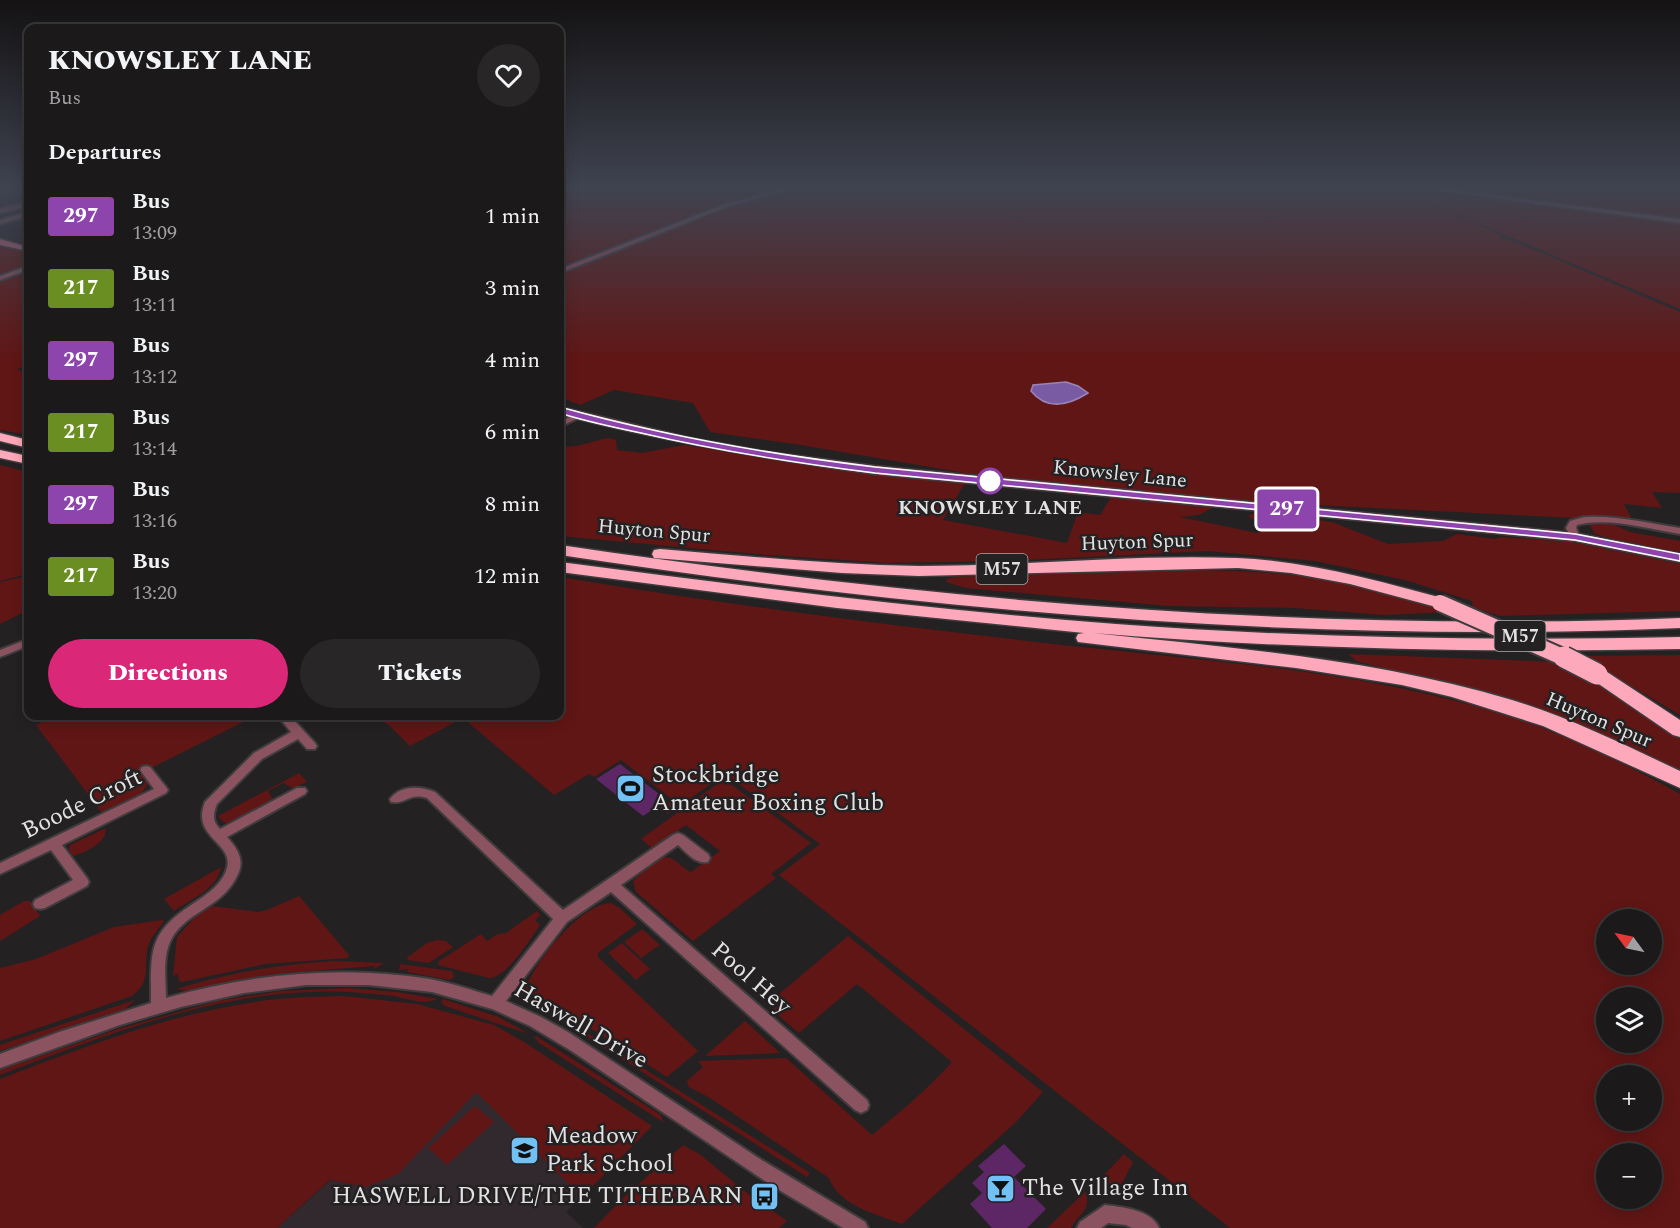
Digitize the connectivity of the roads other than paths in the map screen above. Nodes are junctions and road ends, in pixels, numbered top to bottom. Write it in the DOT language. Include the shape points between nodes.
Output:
graph roads {
  1 [pos="9,244"];
  2 [pos="628,244"];
  3 [pos="24,248"];
  4 [pos="24,269"];
  5 [pos="564,269"];
  6 [pos="0,278"];
  7 [pos="564,411"];
  8 [pos="578,416"];
  9 [pos="564,423"];
  10 [pos="0,437"];
  11 [pos="24,443"];
  12 [pos="0,453"];
  13 [pos="24,459"];
  14 [pos="1680,531"];
  15 [pos="1575,537"];
  16 [pos="564,545"];
  17 [pos="564,551"];
  18 [pos="1680,558"];
  19 [pos="564,568"];
  20 [pos="932,614"];
  21 [pos="1680,623"];
  22 [pos="1680,643"];
  23 [pos="24,644"];
  24 [pos="0,654"];
  25 [pos="288,721"];
  26 [pos="1680,730"];
  27 [pos="299,733"];
  28 [pos="311,746"];
  29 [pos="146,770"];
  30 [pos="1680,780"];
  31 [pos="301,791"];
  32 [pos="396,798"];
  33 [pos="218,836"];
  34 [pos="53,843"];
  35 [pos="703,858"];
  36 [pos="0,869"];
  37 [pos="611,884"];
  38 [pos="40,904"];
  39 [pos="562,918"];
  40 [pos="496,1003"];
  41 [pos="158,1008"];
  42 [pos="0,1061"];
  43 [pos="861,1106"];
  44 [pos="859,1228"];
  45 [pos="1086,1228"];
  46 [pos="1149,1228"];
  1 -- 3 [label="main road"];
  2 -- 5 [label="street"];
  4 -- 6 [label="street"];
  7 -- 8 [label="main road, Knowsley Lane"];
  8 -- 9 [label="street"];
  8 -- 15 [label="main road, Knowsley Lane" via="690,442 875,470"];
  10 -- 11 [label="highway"];
  12 -- 13 [label="highway"];
  14 -- 15 [label="street" via="1581,520 1571,528"];
  15 -- 18 [label="main road, Knowsley Lane"];
  16 -- 26 [label="highway, Huyton Spur / M57, bridge" via="919,571 1173,562 1291,568 1352,579 1440,603 1504,629 1597,674"];
  17 -- 21 [label="highway, M57" via="810,584 1088,611 1407,627"];
  19 -- 20 [label="highway, M57"];
  20 -- 22 [label="highway, M57" via="1234,638 1434,645"];
  20 -- 30 [label="highway, Huyton Spur / M57" via="1033,632 1331,667 1422,683 1506,705 1591,738"];
  23 -- 24 [label="street"];
  25 -- 27 [label="street"];
  27 -- 28 [label="street"];
  27 -- 33 [label="street" via="258,756 211,802 205,819"];
  29 -- 34 [label="street, Boode Croft" via="162,790"];
  31 -- 33 [label="street" via="283,795"];
  32 -- 39 [label="street" via="409,791 431,795"];
  33 -- 41 [label="street" via="233,853 235,866 216,895 167,934 161,948"];
  34 -- 36 [label="street, Boode Croft"];
  34 -- 38 [label="street" via="82,882"];
  35 -- 37 [label="street" via="678,838"];
  37 -- 39 [label="street"];
  37 -- 43 [label="street, Pool Hey"];
  39 -- 40 [label="street"];
  40 -- 41 [label="street, Haswell Drive" via="410,982 334,977 249,985"];
  40 -- 44 [label="street, Haswell Drive" via="586,1052 755,1166"];
  41 -- 42 [label="street, Haswell Drive"];
  45 -- 46 [label="street" via="1105,1214 1128,1216"];
}
